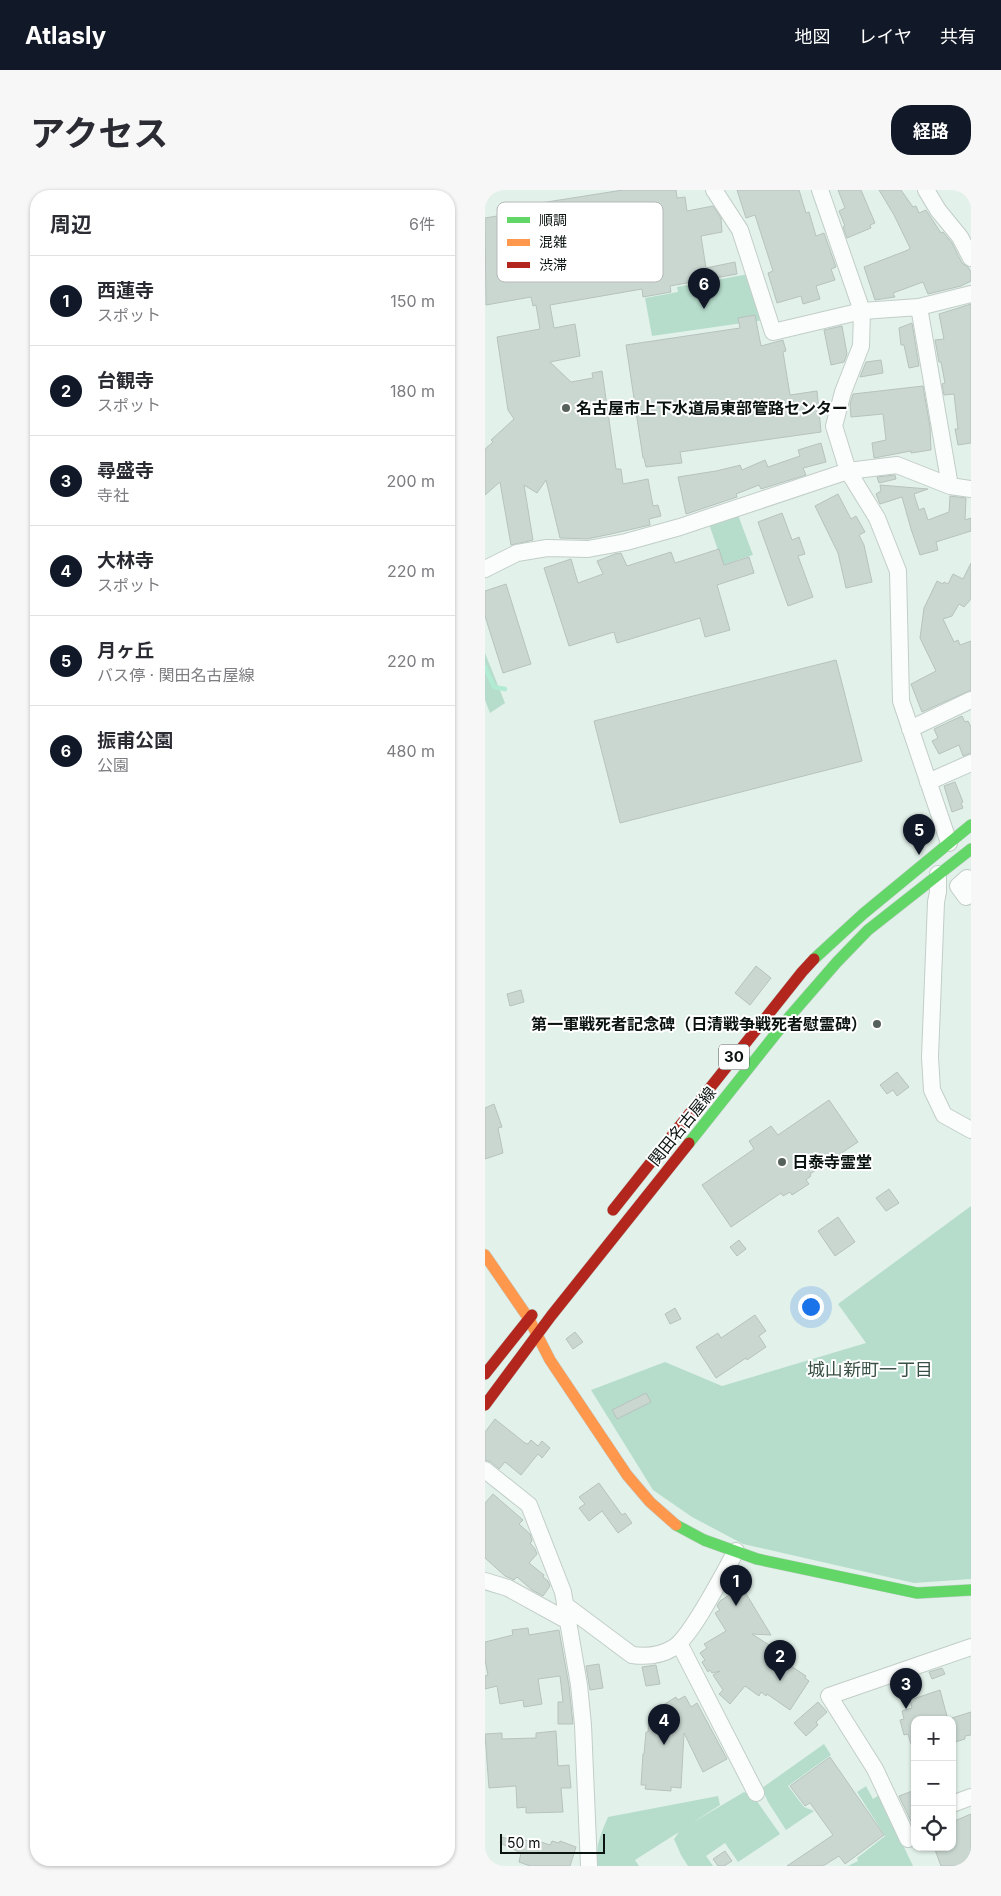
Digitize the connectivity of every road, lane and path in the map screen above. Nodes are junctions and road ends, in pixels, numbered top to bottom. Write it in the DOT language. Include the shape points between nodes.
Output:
graph roads {
  1 [pos="714,190"];
  2 [pos="820,190"];
  3 [pos="926,190"];
  4 [pos="971,258"];
  5 [pos="971,294"];
  6 [pos="919,307"];
  7 [pos="862,311"];
  8 [pos="849,471"];
  9 [pos="950,486"];
  10 [pos="971,489"];
  11 [pos="485,569"];
  12 [pos="971,700"];
  13 [pos="910,729"];
  14 [pos="971,764"];
  15 [pos="928,782"];
  16 [pos="971,825"];
  17 [pos="949,843"];
  18 [pos="968,856"];
  19 [pos="939,874"];
  20 [pos="971,878"];
  21 [pos="969,898"];
  22 [pos="971,1130"];
  23 [pos="605,1220"];
  24 [pos="485,1255"];
  25 [pos="537,1308"];
  26 [pos="529,1319"];
  27 [pos="538,1334"];
  28 [pos="485,1374"];
  29 [pos="485,1405"];
  30 [pos="485,1470"];
  31 [pos="736,1551"];
  32 [pos="485,1581"];
  33 [pos="971,1590"];
  34 [pos="565,1605"];
  35 [pos="568,1621"];
  36 [pos="679,1643"];
  37 [pos="971,1647"];
  38 [pos="756,1793"];
  39 [pos="971,1797"];
  40 [pos="956,1803"];
  41 [pos="907,1820"];
  42 [pos="909,1839"];
  43 [pos="589,1866"];
  1 -- 7 [label="street" via="740,230 773,332"];
  2 -- 7 [label="street"];
  3 -- 4 [label="street"];
  5 -- 6 [label="street"];
  6 -- 7 [label="street"];
  6 -- 9 [label="street"];
  7 -- 8 [label="street" via="861,346 834,426"];
  8 -- 9 [label="street" via="897,465"];
  8 -- 11 [label="street" via="626,542 588,549 547,548 517,553"];
  8 -- 13 [label="street" via="877,518 898,571 901,702"];
  9 -- 10 [label="street"];
  12 -- 13 [label="street"];
  13 -- 15 [label="street"];
  14 -- 15 [label="street"];
  15 -- 17 [label="street"];
  16 -- 17 [label="main road, 関田名古屋線 / 30"];
  17 -- 23 [label="main road, 関田名古屋線 / 30" via="869,907 802,972"];
  18 -- 19 [label="main road, 関田名古屋線 / 30"];
  19 -- 22 [label="street" via="932,993 932,1090 944,1115"];
  19 -- 27 [label="main road, 関田名古屋線 / 30" via="868,930 789,1016"];
  20 -- 21 [label="street" via="958,886"];
  24 -- 26 [label="main road"];
  25 -- 26 [label="main road"];
  26 -- 27 [label="main road"];
  26 -- 28 [label="main road"];
  27 -- 29 [label="main road, 関田名古屋線 / 30"];
  27 -- 31 [label="main road" via="550,1360 627,1474 650,1502 673,1523 704,1540"];
  30 -- 34 [label="street" via="529,1505 563,1592"];
  31 -- 33 [label="main road" via="757,1559 917,1592"];
  31 -- 36 [label="street"];
  32 -- 35 [label="street" via="508,1588"];
  34 -- 35 [label="street"];
  34 -- 36 [label="street" via="633,1655 660,1654"];
  35 -- 43 [label="street" via="583,1725"];
  36 -- 38 [label="street"];
  37 -- 41 [label="street" via="829,1696"];
  39 -- 40 [label="street"];
  41 -- 42 [label="street"];
}
